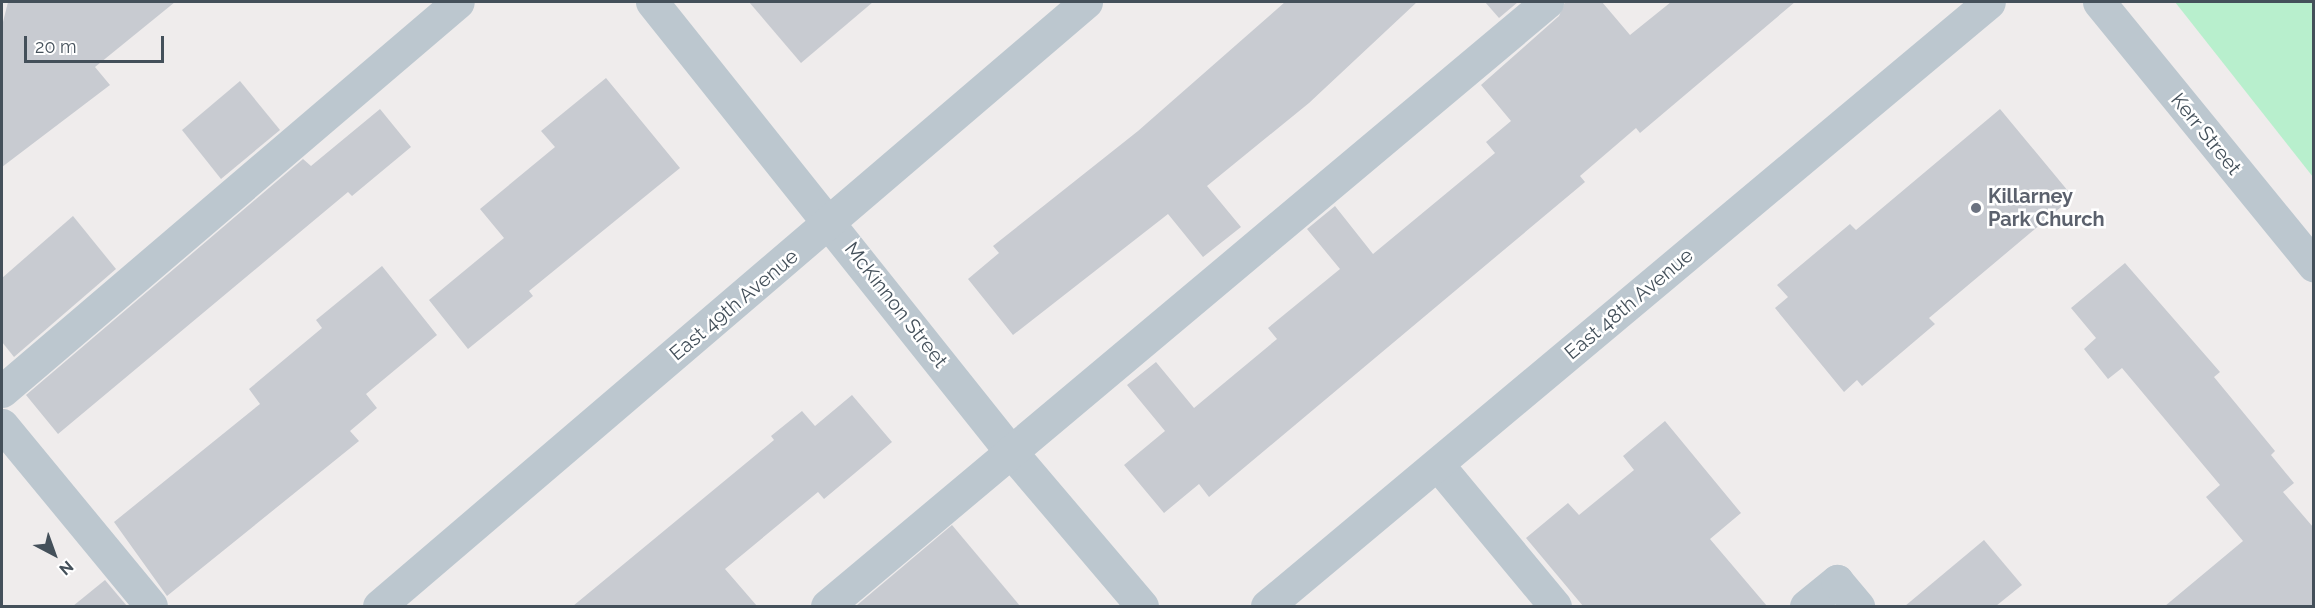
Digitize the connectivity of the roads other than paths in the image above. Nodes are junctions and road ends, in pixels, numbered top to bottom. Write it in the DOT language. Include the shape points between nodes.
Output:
graph roads {
  1 [pos="458,2"];
  2 [pos="651,2"];
  3 [pos="1086,2"];
  4 [pos="1547,2"];
  5 [pos="1989,2"];
  6 [pos="2099,2"];
  7 [pos="832,222"];
  8 [pos="2313,266"];
  9 [pos="2,390"];
  10 [pos="2,425"];
  11 [pos="1011,452"];
  12 [pos="1438,465"];
  13 [pos="152,606"];
  14 [pos="379,606"];
  15 [pos="827,606"];
  16 [pos="1142,606"];
  17 [pos="1268,606"];
  18 [pos="1555,606"];
  19 [pos="1806,606"];
  20 [pos="1858,606"];
  1 -- 9 [label="street"];
  2 -- 7 [label="street, McKinnon Street"];
  3 -- 7 [label="street, East 49th Avenue"];
  4 -- 11 [label="street"];
  5 -- 12 [label="street, East 48th Avenue"];
  6 -- 8 [label="street, Kerr Street"];
  7 -- 11 [label="street, McKinnon Street"];
  7 -- 14 [label="street, East 49th Avenue"];
  10 -- 13 [label="street"];
  11 -- 15 [label="street"];
  11 -- 16 [label="street, McKinnon Street"];
  12 -- 17 [label="street, East 48th Avenue"];
  12 -- 18 [label="street"];
  19 -- 20 [label="street" via="1837,581"];
}
